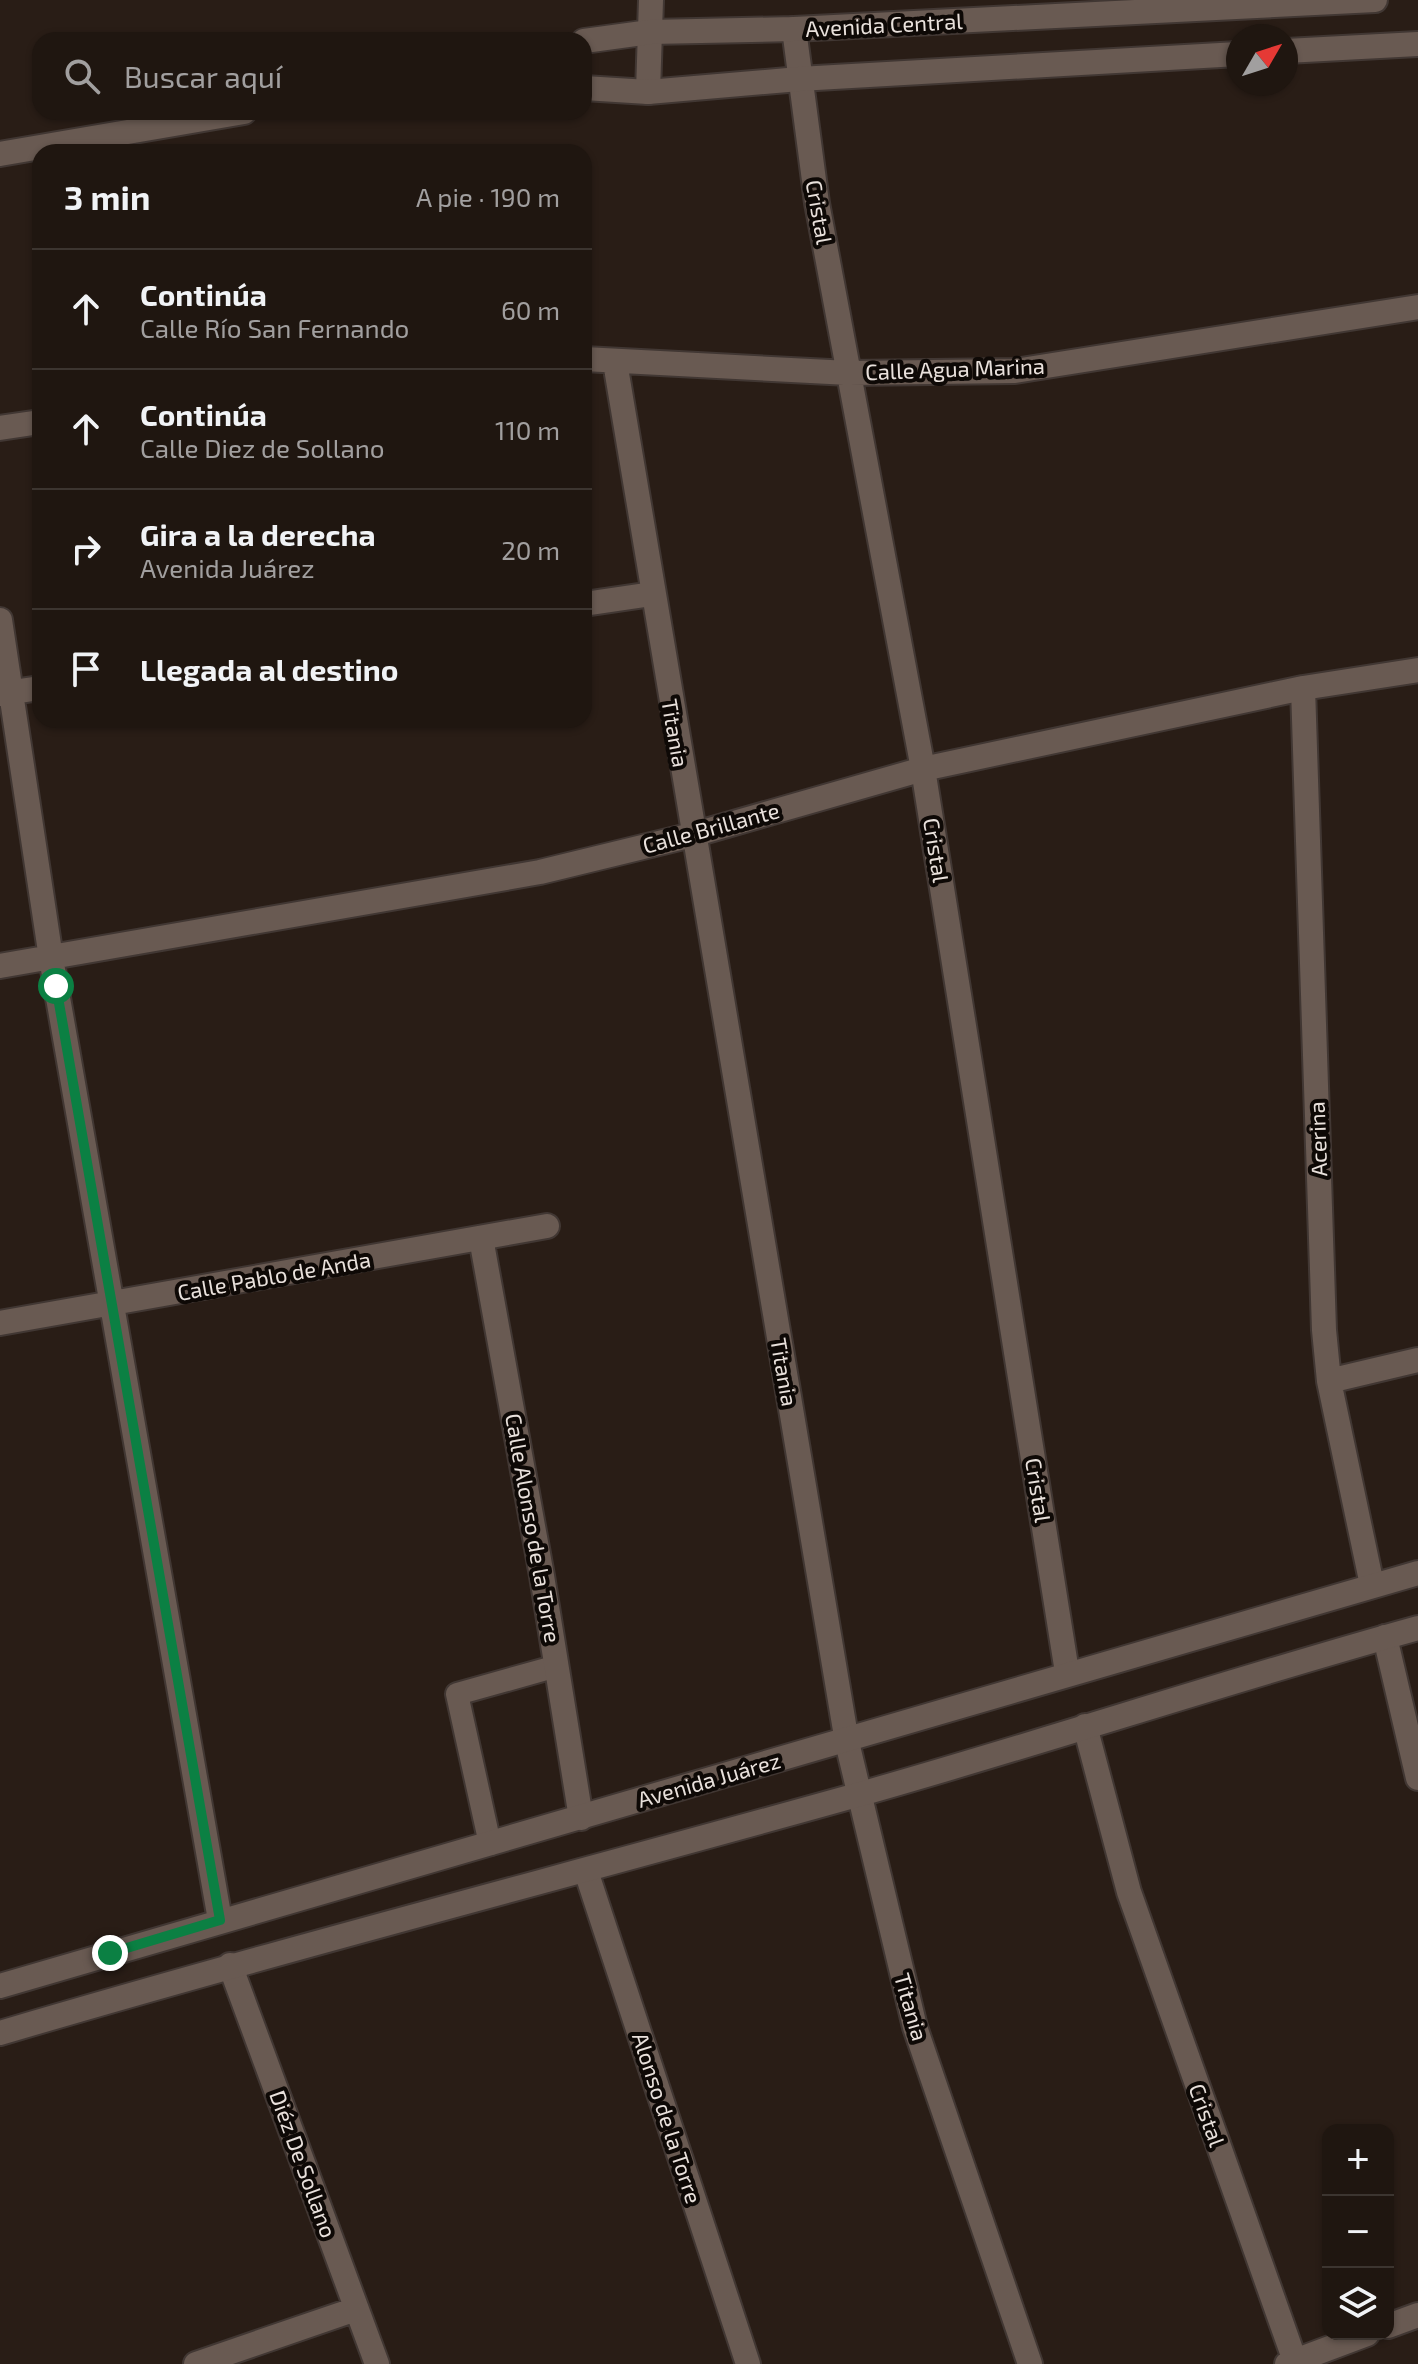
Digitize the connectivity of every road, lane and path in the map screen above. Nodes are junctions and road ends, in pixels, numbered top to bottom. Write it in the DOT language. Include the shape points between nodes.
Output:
graph roads {
  1 [pos="651,0"];
  2 [pos="1375,0"];
  3 [pos="794,29"];
  4 [pos="650,32"];
  5 [pos="592,40"];
  6 [pos="1418,44"];
  7 [pos="1298,50"];
  8 [pos="1226,55"];
  9 [pos="799,79"];
  10 [pos="592,88"];
  11 [pos="648,92"];
  12 [pos="198,120"];
  13 [pos="58,144"];
  14 [pos="32,148"];
  15 [pos="0,154"];
  16 [pos="1418,307"];
  17 [pos="592,360"];
  18 [pos="615,362"];
  19 [pos="849,373"];
  20 [pos="32,423"];
  21 [pos="0,428"];
  22 [pos="652,594"];
  23 [pos="592,603"];
  24 [pos="0,620"];
  25 [pos="1418,670"];
  26 [pos="1303,688"];
  27 [pos="32,689"];
  28 [pos="7,693"];
  29 [pos="923,769"];
  30 [pos="692,835"];
  31 [pos="51,958"];
  32 [pos="0,966"];
  33 [pos="547,1226"];
  34 [pos="481,1238"];
  35 [pos="111,1305"];
  36 [pos="0,1323"];
  37 [pos="1418,1360"];
  38 [pos="1329,1381"];
  39 [pos="1418,1573"];
  40 [pos="1372,1585"];
  41 [pos="1418,1628"];
  42 [pos="1385,1637"];
  43 [pos="557,1666"];
  44 [pos="1067,1672"];
  45 [pos="1085,1726"];
  46 [pos="847,1742"];
  47 [pos="1418,1778"];
  48 [pos="859,1794"];
  49 [pos="581,1818"];
  50 [pos="490,1844"];
  51 [pos="586,1871"];
  52 [pos="220,1920"];
  53 [pos="230,1965"];
  54 [pos="0,1986"];
  55 [pos="0,2033"];
  56 [pos="356,2309"];
  57 [pos="1418,2315"];
  58 [pos="1394,2324"];
  59 [pos="1351,2340"];
  60 [pos="1292,2363"];
  61 [pos="196,2364"];
  62 [pos="377,2364"];
  63 [pos="748,2364"];
  64 [pos="1030,2364"];
  1 -- 4 [label="street"];
  2 -- 3 [label="street, Avenida Central"];
  3 -- 4 [label="street, Avenida Central"];
  3 -- 9 [label="street, Cristal"];
  4 -- 5 [label="street, Avenida Central"];
  4 -- 11 [label="street"];
  6 -- 7 [label="street"];
  8 -- 9 [label="street"];
  9 -- 11 [label="street"];
  9 -- 19 [label="street, Cristal"];
  10 -- 11 [label="street"];
  12 -- 13 [label="street"];
  14 -- 15 [label="street"];
  16 -- 19 [label="street, Calle Agua Marina" via="1043,368"];
  17 -- 18 [label="street, Calle Agua Marina"];
  18 -- 19 [label="street, Calle Agua Marina"];
  18 -- 22 [label="street, Titania"];
  19 -- 29 [label="street, Cristal"];
  20 -- 21 [label="street"];
  22 -- 23 [label="street"];
  22 -- 30 [label="street, Titania"];
  24 -- 28 [label="street"];
  25 -- 26 [label="street, Calle Brillante"];
  26 -- 29 [label="street, Calle Brillante"];
  26 -- 38 [label="street, Acerina"];
  27 -- 28 [label="street"];
  28 -- 31 [label="street"];
  29 -- 30 [label="street, Calle Brillante"];
  29 -- 44 [label="street, Cristal"];
  30 -- 31 [label="street, Calle Brillante" via="540,872"];
  30 -- 46 [label="street, Titania"];
  31 -- 32 [label="street, Calle Brillante"];
  31 -- 35 [label="street"];
  33 -- 34 [label="street, Calle Pablo de Anda"];
  34 -- 35 [label="street, Calle Pablo de Anda"];
  34 -- 43 [label="street, Calle Alonso de la Torre"];
  35 -- 36 [label="street, Calle Pablo de Anda"];
  35 -- 52 [label="street"];
  37 -- 38 [label="street"];
  38 -- 40 [label="street, Acerina"];
  39 -- 40 [label="street, Avenida Juárez"];
  40 -- 44 [label="street, Avenida Juárez"];
  41 -- 42 [label="street"];
  42 -- 45 [label="street"];
  42 -- 47 [label="street"];
  43 -- 49 [label="street, Calle Alonso de la Torre"];
  43 -- 50 [label="lane" via="457,1694"];
  44 -- 46 [label="street, Avenida Juárez"];
  45 -- 48 [label="street"];
  45 -- 60 [label="street, Cristal" via="1129,1892"];
  46 -- 48 [label="street, Titania"];
  46 -- 49 [label="street, Avenida Juárez"];
  48 -- 51 [label="street"];
  48 -- 64 [label="street, Titania" via="915,2027"];
  49 -- 50 [label="street, Avenida Juárez"];
  50 -- 52 [label="street, Avenida Juárez"];
  51 -- 53 [label="street"];
  51 -- 63 [label="street, Alonso de la Torre"];
  52 -- 54 [label="street, Avenida Juárez"];
  53 -- 55 [label="street"];
  53 -- 56 [label="street, Diéz De Sollano"];
  56 -- 61 [label="street"];
  56 -- 62 [label="street, Diéz De Sollano"];
  57 -- 58 [label="street"];
  59 -- 60 [label="street"];
}
